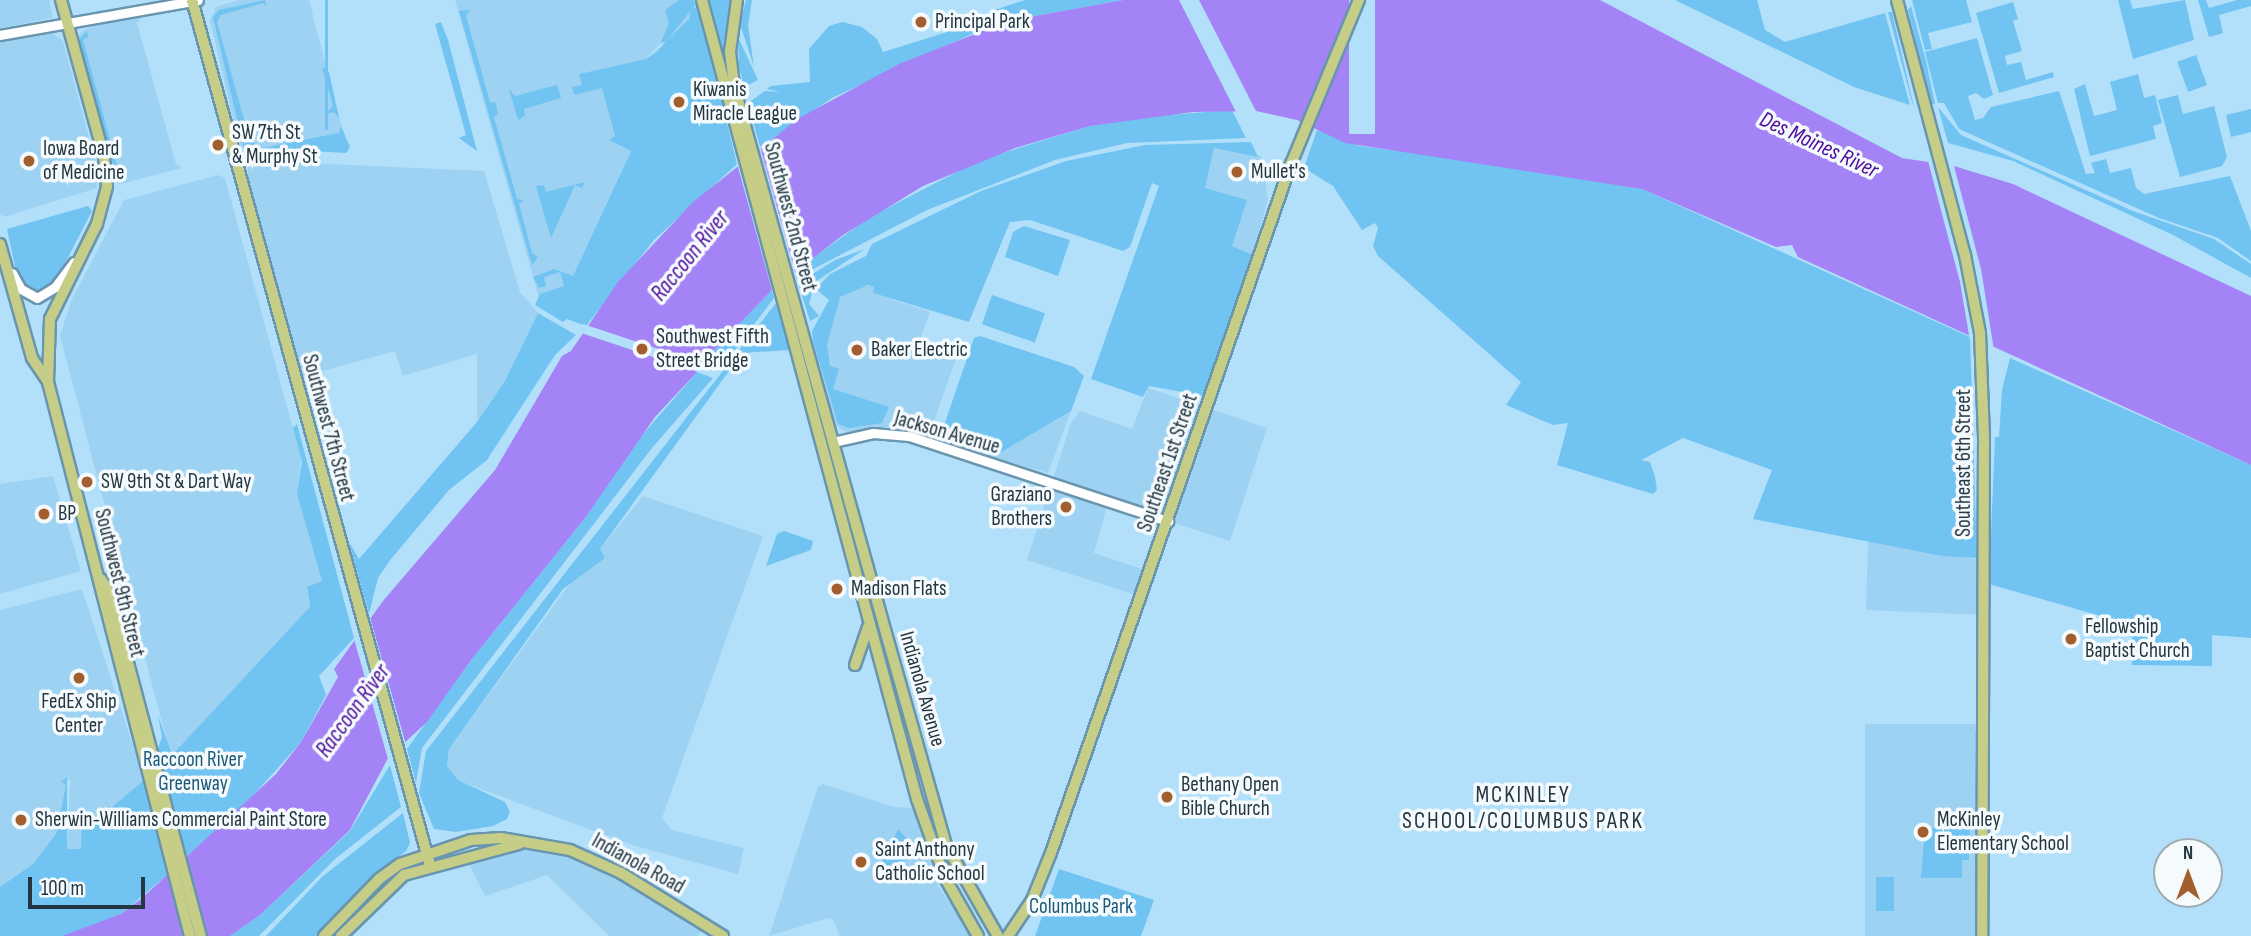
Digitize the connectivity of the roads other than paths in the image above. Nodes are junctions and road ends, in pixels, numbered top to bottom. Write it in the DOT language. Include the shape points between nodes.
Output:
graph roads {
  1 [pos="61,0"];
  2 [pos="194,0"];
  3 [pos="702,0"];
  4 [pos="737,0"];
  5 [pos="1359,0"];
  6 [pos="1897,0"];
  7 [pos="67,24"];
  8 [pos="0,35"];
  9 [pos="735,109"];
  10 [pos="2,250"];
  11 [pos="82,252"];
  12 [pos="790,310"];
  13 [pos="48,382"];
  14 [pos="833,442"];
  15 [pos="820,445"];
  16 [pos="1168,521"];
  17 [pos="869,621"];
  18 [pos="855,665"];
  19 [pos="127,676"];
  20 [pos="528,842"];
  21 [pos="426,853"];
  22 [pos="430,865"];
  23 [pos="190,936"];
  24 [pos="201,936"];
  25 [pos="324,936"];
  26 [pos="341,936"];
  27 [pos="723,936"];
  28 [pos="978,936"];
  29 [pos="998,936"];
  30 [pos="1008,936"];
  31 [pos="1982,936"];
  1 -- 7 [label="main road"];
  2 -- 7 [label="street"];
  2 -- 21 [label="main road, Southwest 7th Street"];
  3 -- 9 [label="main road"];
  4 -- 9 [label="main road, Southwest 2nd Street" via="730,52"];
  5 -- 16 [label="main road, Southeast 1st Street" via="1301,137"];
  6 -- 31 [label="main road, Southeast 6th Street" via="1976,306 1984,437"];
  7 -- 8 [label="street"];
  7 -- 11 [label="main road" via="106,178 102,212"];
  9 -- 12 [label="main road, Southwest 2nd Street"];
  10 -- 11 [label="street" via="21,289 37,298 55,287"];
  10 -- 13 [label="main road, Southwest 9th Street" via="32,358"];
  11 -- 13 [label="main road" via="50,319"];
  12 -- 14 [label="main road, Southwest 2nd Street"];
  12 -- 15 [label="main road, Southwest 2nd Street"];
  13 -- 19 [label="main road, Southwest 9th Street" via="99,577 100,598"];
  14 -- 16 [label="street, Jackson Avenue" via="873,433 902,435"];
  14 -- 29 [label="main road, Indianola Avenue" via="946,845"];
  15 -- 17 [label="main road, Indianola Avenue"];
  16 -- 30 [label="main road, Southeast 1st Street" via="1051,853 1032,900"];
  17 -- 18 [label="main road"];
  17 -- 28 [label="main road, Indianola Avenue" via="930,841 944,878"];
  19 -- 23 [label="main road, Southwest 9th Street"];
  19 -- 24 [label="main road, Southwest 9th Street"];
  20 -- 21 [label="main road, Indianola Road" via="471,841"];
  20 -- 22 [label="main road, Indianola Road"];
  20 -- 27 [label="main road, Indianola Road" via="570,850 621,873"];
  21 -- 22 [label="main road, Southwest 7th Street"];
  21 -- 25 [label="main road, Indianola Road" via="379,879"];
  22 -- 26 [label="main road, Indianola Road" via="386,888"];
}
